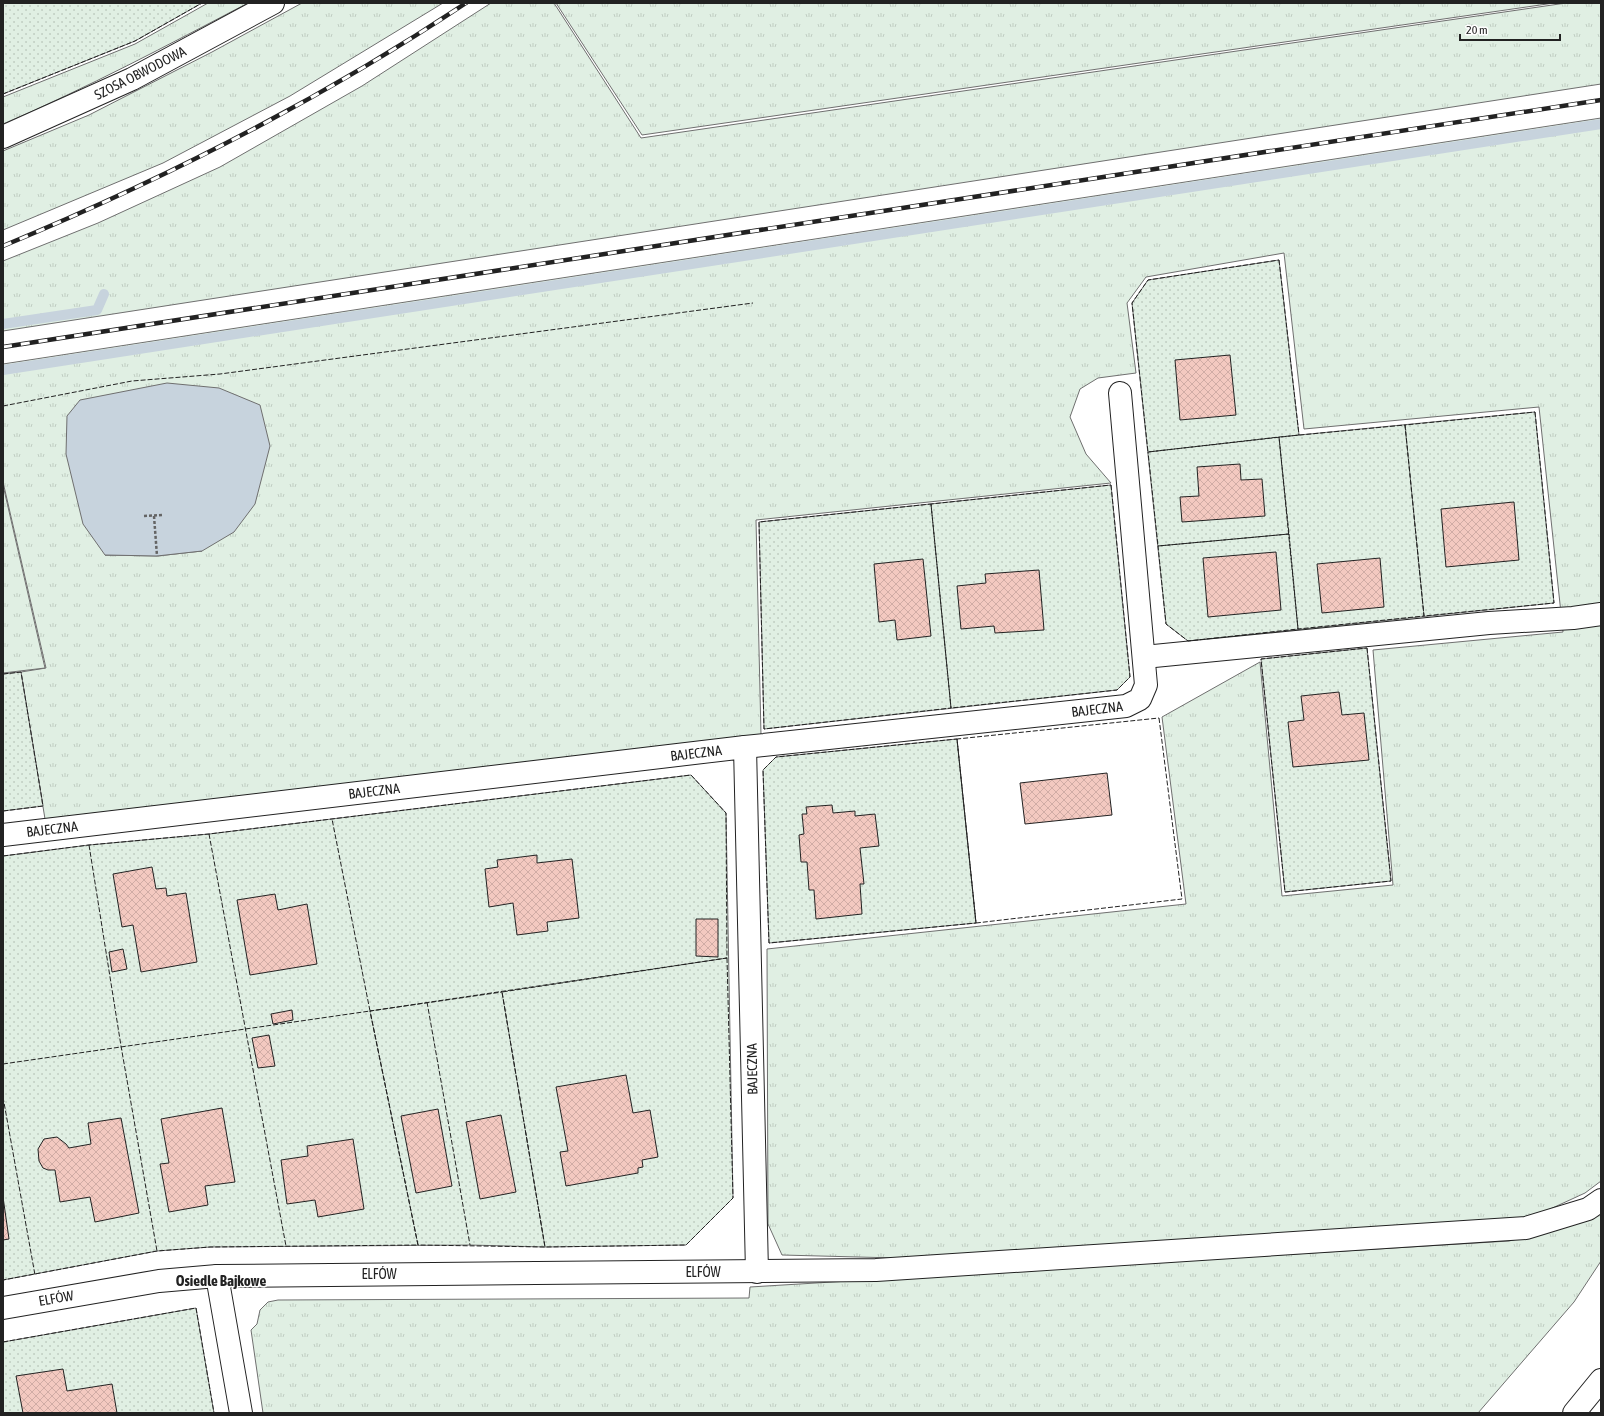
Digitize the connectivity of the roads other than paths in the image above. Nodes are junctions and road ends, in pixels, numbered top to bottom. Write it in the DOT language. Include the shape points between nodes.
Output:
graph roads {
  1 [pos="274,3"];
  2 [pos="3,137"];
  3 [pos="1120,393"];
  4 [pos="1601,614"];
  5 [pos="1144,657"];
  6 [pos="745,747"];
  7 [pos="3,835"];
  8 [pos="1601,1200"];
  9 [pos="757,1272"];
  10 [pos="217,1276"];
  11 [pos="3,1308"];
  12 [pos="1601,1380"];
  13 [pos="241,1413"];
  14 [pos="1574,1413"];
  1 -- 2 [label="street, SZOSA OBWODOWA" via="132,79"];
  3 -- 5 [label="street, BAJECZNA"];
  4 -- 5 [label="street"];
  5 -- 6 [label="street, BAJECZNA" via="1146,685 1140,699 1126,706"];
  6 -- 7 [label="street, BAJECZNA"];
  6 -- 9 [label="street, BAJECZNA"];
  8 -- 9 [label="street, ELFÓW" via="1588,1209 1526,1228 876,1270"];
  9 -- 10 [label="street, ELFÓW"];
  10 -- 11 [label="street, ELFÓW" via="159,1280"];
  10 -- 13 [label="street"];
  12 -- 14 [label="street"];
}
